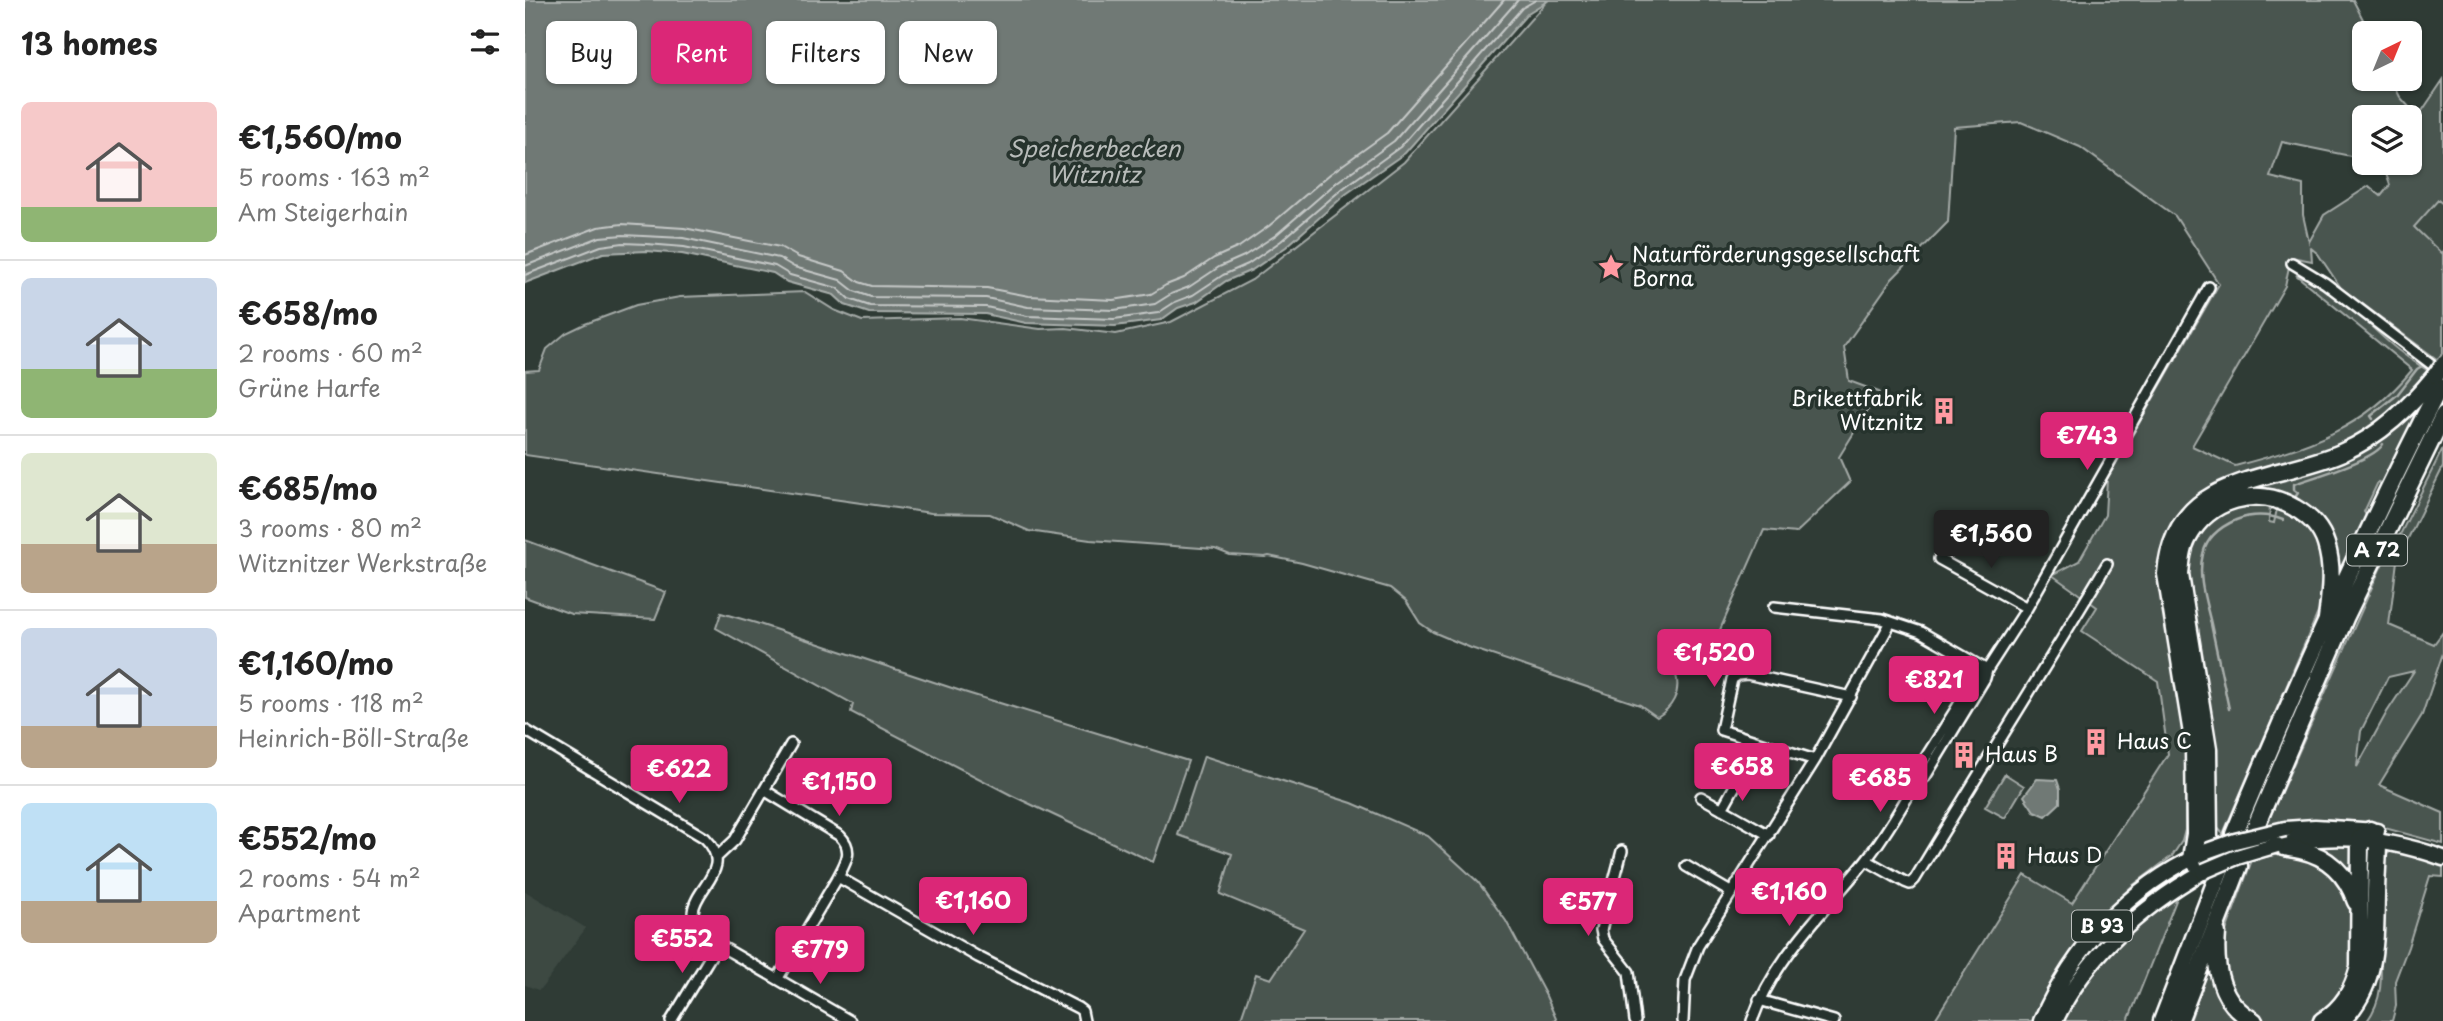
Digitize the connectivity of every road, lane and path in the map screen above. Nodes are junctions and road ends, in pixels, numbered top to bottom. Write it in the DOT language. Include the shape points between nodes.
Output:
graph roads {
  1 [pos="2292,262"];
  2 [pos="2209,286"];
  3 [pos="2439,372"];
  4 [pos="2443,416"];
  5 [pos="1953,533"];
  6 [pos="2107,564"];
  7 [pos="1774,607"];
  8 [pos="2027,608"];
  9 [pos="2327,619"];
  10 [pos="1892,622"];
  11 [pos="1987,670"];
  12 [pos="1851,697"];
  13 [pos="525,730"];
  14 [pos="1759,743"];
  15 [pos="791,744"];
  16 [pos="1815,760"];
  17 [pos="764,790"];
  18 [pos="1700,797"];
  19 [pos="1722,809"];
  20 [pos="2255,828"];
  21 [pos="2234,834"];
  22 [pos="1769,835"];
  23 [pos="2369,836"];
  24 [pos="2277,845"];
  25 [pos="2443,848"];
  26 [pos="2202,850"];
  27 [pos="1622,851"];
  28 [pos="717,857"];
  29 [pos="2443,858"];
  30 [pos="1866,860"];
  31 [pos="1685,866"];
  32 [pos="2239,866"];
  33 [pos="2212,871"];
  34 [pos="838,877"];
  35 [pos="1732,893"];
  36 [pos="2360,911"];
  37 [pos="2219,915"];
  38 [pos="718,944"];
  39 [pos="778,978"];
  40 [pos="1759,1000"];
  41 [pos="1084,1018"];
  42 [pos="671,1021"];
  43 [pos="851,1021"];
  44 [pos="1635,1021"];
  45 [pos="1683,1021"];
  46 [pos="1752,1021"];
  47 [pos="1834,1021"];
  48 [pos="2041,1021"];
  49 [pos="2055,1021"];
  50 [pos="2162,1021"];
  51 [pos="2179,1021"];
  52 [pos="2254,1021"];
  53 [pos="2322,1021"];
  54 [pos="2341,1021"];
  1 -- 3 [label="street" via="2326,283"];
  2 -- 8 [label="street"];
  3 -- 9 [label="highway, A 72"];
  3 -- 26 [label="highway" via="2395,419 2360,443 2324,459 2225,488 2195,507 2178,529 2166,574 2194,746 2195,834"];
  4 -- 20 [label="highway, A 72" via="2345,618"];
  5 -- 8 [label="street" via="1939,559"];
  6 -- 30 [label="street" via="1915,879 1910,884"];
  7 -- 10 [label="street"];
  8 -- 11 [label="street"];
  9 -- 21 [label="highway, A 72"];
  9 -- 26 [label="highway" via="2332,580 2325,541 2305,514 2287,503 2248,496 2228,501 2212,510 2187,539 2180,583 2208,749"];
  10 -- 11 [label="street" via="1921,632"];
  10 -- 12 [label="street"];
  11 -- 30 [label="street" via="1925,778 1916,783"];
  12 -- 14 [label="street" via="1738,675 1732,679 1721,730"];
  12 -- 16 [label="street"];
  13 -- 28 [label="street" via="705,838"];
  14 -- 16 [label="street"];
  14 -- 19 [label="street"];
  15 -- 17 [label="street"];
  16 -- 22 [label="street"];
  17 -- 28 [label="street" via="735,840"];
  17 -- 34 [label="street" via="846,842 848,854"];
  18 -- 19 [label="street"];
  19 -- 22 [label="street"];
  22 -- 35 [label="street"];
  23 -- 24 [label="main road, B 93"];
  23 -- 25 [label="main road" via="2409,838"];
  23 -- 26 [label="main road, B 93, bridge" via="2315,827 2285,829"];
  23 -- 29 [label="main road"];
  23 -- 36 [label="highway"];
  23 -- 54 [label="highway" via="2375,947 2371,974 2361,997"];
  24 -- 33 [label="main road, B 93, bridge" via="2237,857"];
  24 -- 36 [label="highway" via="2313,854 2333,865 2351,887"];
  26 -- 33 [label="highway, bridge"];
  26 -- 48 [label="main road, B 93" via="2136,894 2103,925 2067,971"];
  27 -- 44 [label="street" via="1601,930 1629,972"];
  28 -- 38 [label="street" via="716,869 692,914 701,933"];
  30 -- 40 [label="street" via="1786,958"];
  31 -- 35 [label="street"];
  32 -- 37 [label="highway"];
  33 -- 49 [label="main road, B 93" via="2151,904 2116,935 2078,981"];
  33 -- 50 [label="highway"];
  34 -- 39 [label="street"];
  34 -- 41 [label="street" via="1078,1008"];
  35 -- 45 [label="street" via="1689,965"];
  36 -- 53 [label="highway" via="2354,986 2346,1000"];
  37 -- 51 [label="highway"];
  37 -- 52 [label="highway" via="2217,974 2229,1000"];
  38 -- 39 [label="street"];
  38 -- 42 [label="street"];
  39 -- 43 [label="street"];
  40 -- 46 [label="street"];
  40 -- 47 [label="street"];
}
